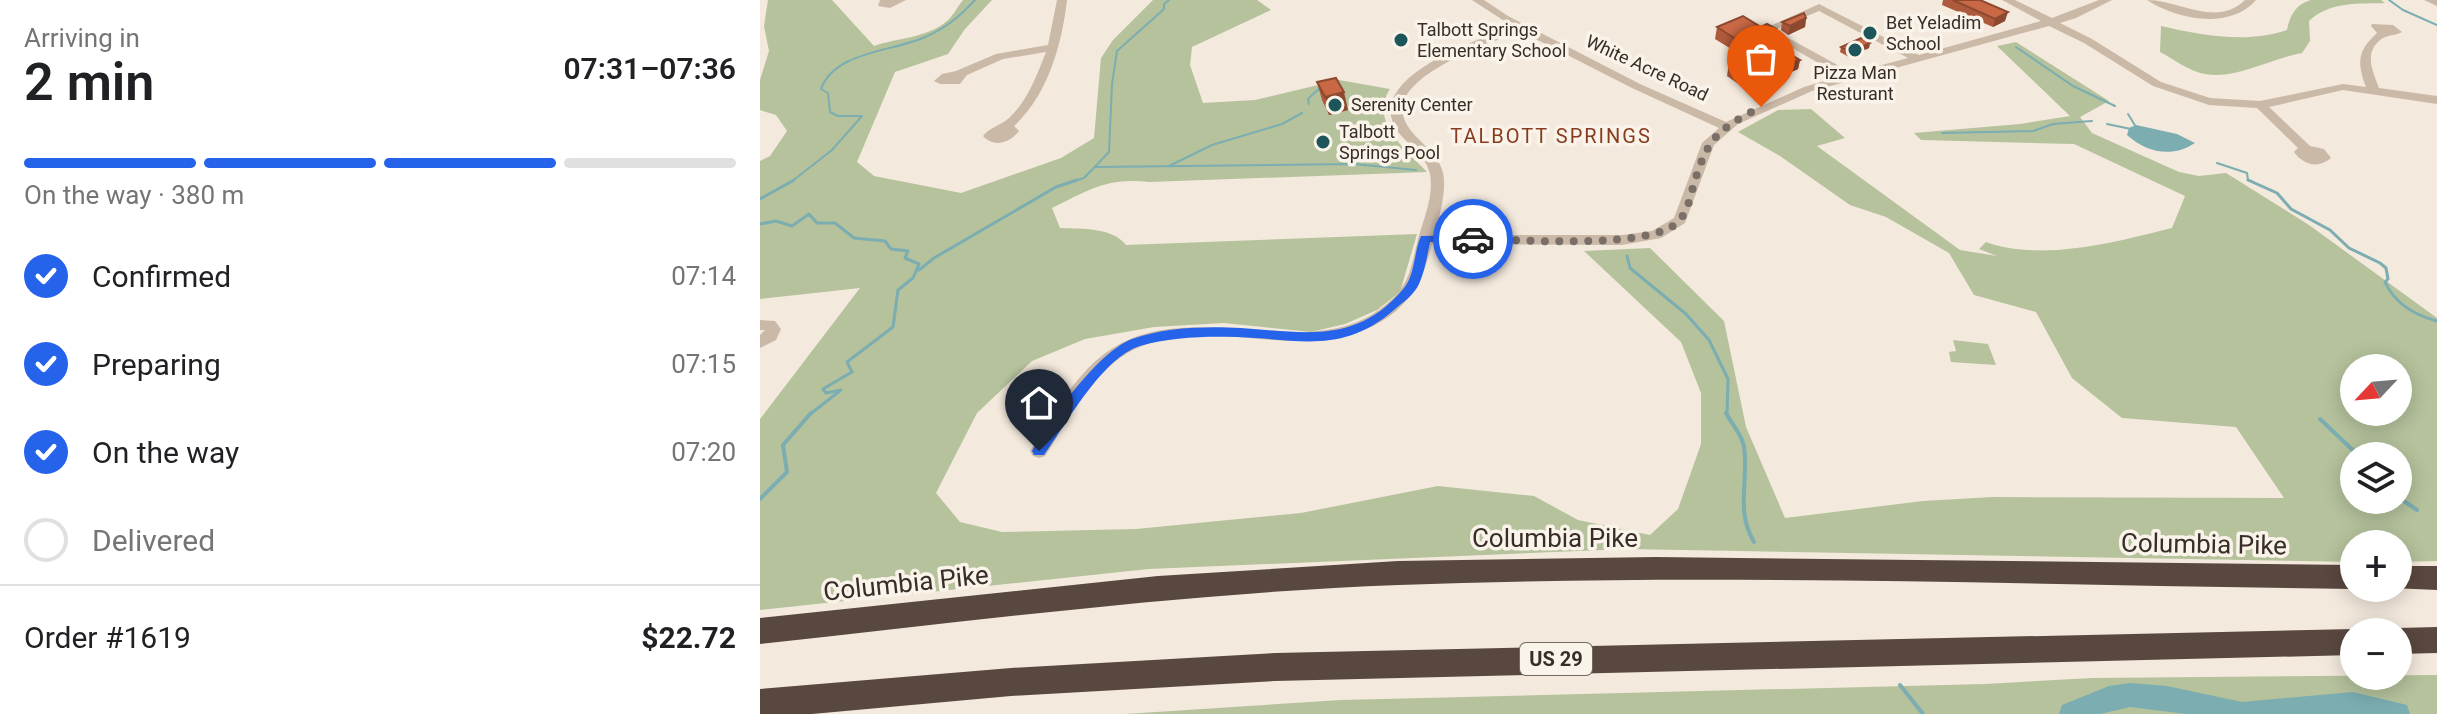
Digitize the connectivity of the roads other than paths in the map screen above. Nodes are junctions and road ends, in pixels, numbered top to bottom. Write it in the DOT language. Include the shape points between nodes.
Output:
graph roads {
  1 [pos="885,0"];
  2 [pos="901,0"];
  3 [pos="1062,0"];
  4 [pos="1477,0"];
  5 [pos="2007,0"];
  6 [pos="2094,0"];
  7 [pos="2107,0"];
  8 [pos="2152,0"];
  9 [pos="2251,0"];
  10 [pos="2429,0"];
  11 [pos="2437,3"];
  12 [pos="2050,22"];
  13 [pos="1520,27"];
  14 [pos="2383,33"];
  15 [pos="1051,48"];
  16 [pos="1919,59"];
  17 [pos="959,74"];
  18 [pos="1850,77"];
  19 [pos="2373,89"];
  20 [pos="2437,100"];
  21 [pos="2260,105"];
  22 [pos="1725,126"];
  23 [pos="1008,127"];
  24 [pos="2306,149"];
  25 [pos="1425,239"];
  26 [pos="760,325"];
  27 [pos="760,342"];
  28 [pos="1039,451"];
  29 [pos="2340,577"];
  30 [pos="2412,578"];
  31 [pos="2437,578"];
  32 [pos="760,631"];
  33 [pos="2437,640"];
  34 [pos="2412,641"];
  35 [pos="2340,642"];
  36 [pos="760,704"];
  1 -- 2 [label="street" via="882,4"];
  3 -- 15 [label="street"];
  4 -- 13 [label="street, White Acre Road"];
  5 -- 12 [label="street"];
  6 -- 12 [label="street"];
  7 -- 12 [label="street"];
  8 -- 9 [label="street" via="2213,16 2237,13"];
  10 -- 11 [label="street"];
  12 -- 16 [label="street"];
  12 -- 21 [label="street" via="2167,88 2209,101"];
  13 -- 22 [label="street, White Acre Road" via="1639,92"];
  13 -- 25 [label="street" via="1416,75 1397,96 1398,122 1437,174"];
  14 -- 19 [label="street" via="2363,58"];
  15 -- 17 [label="street" via="1000,56"];
  15 -- 23 [label="street" via="1033,96"];
  16 -- 18 [label="street"];
  16 -- 18 [label="street" via="1819,7 1766,30"];
  18 -- 22 [label="street" via="1793,94"];
  19 -- 20 [label="street"];
  19 -- 21 [label="street" via="2336,88"];
  21 -- 24 [label="street"];
  22 -- 25 [label="street" via="1708,143 1680,220 1656,235 1622,240"];
  25 -- 28 [label="street" via="1408,292 1364,326 1309,339 1184,333 1123,348 1101,366"];
  26 -- 27 [label="street" via="773,329"];
  29 -- 32 [label="highway, Columbia Pike" via="1656,569 1398,573 1158,588"];
  30 -- 31 [label="highway"];
  33 -- 34 [label="highway"];
  35 -- 36 [label="highway, US 29" via="1275,667"];
}
